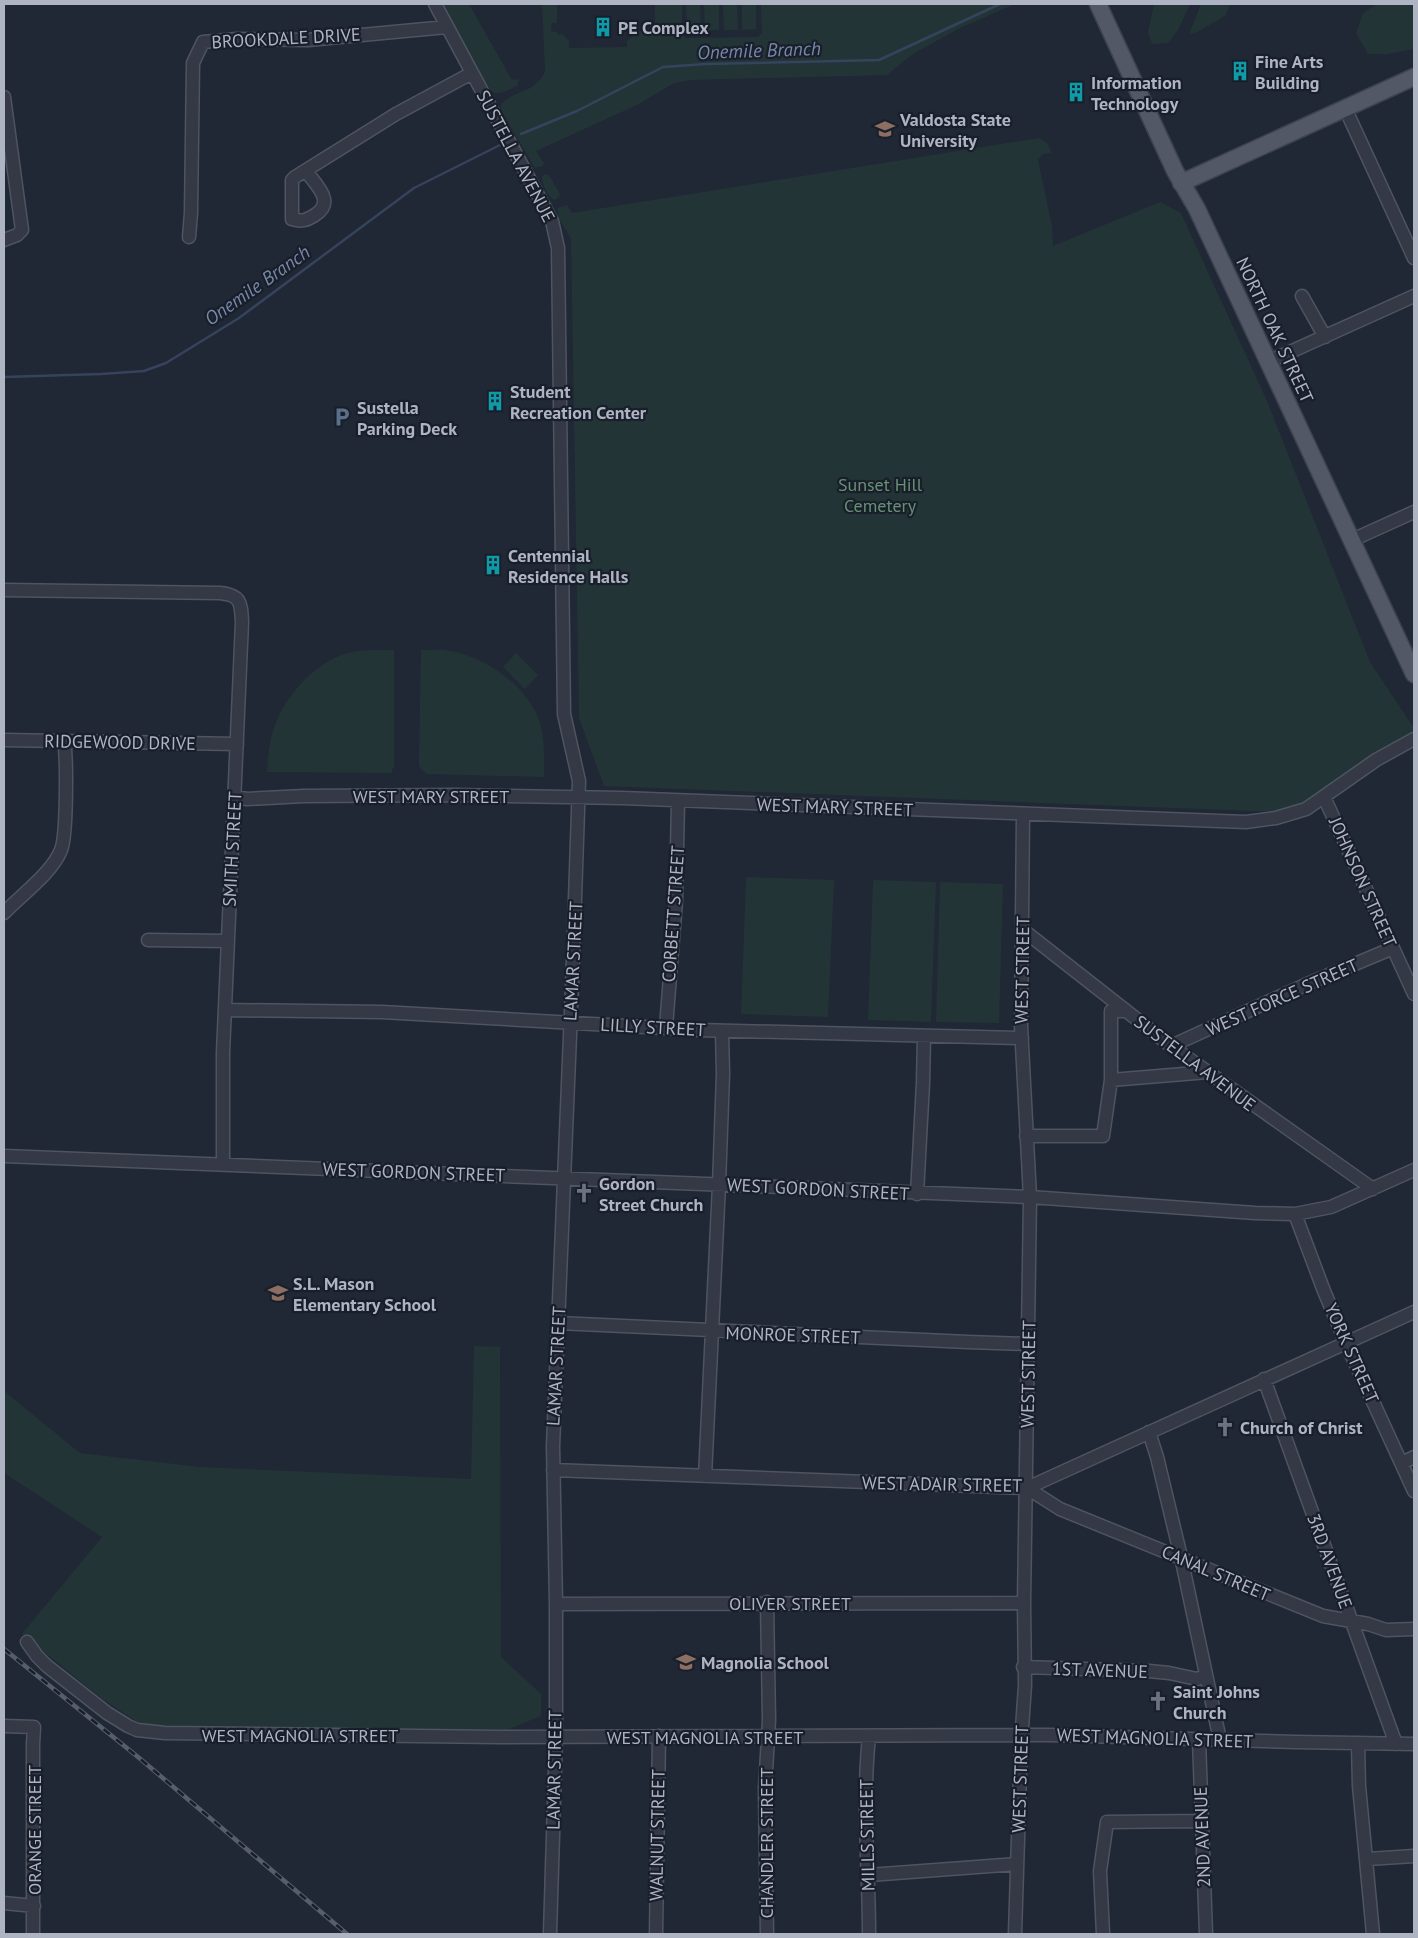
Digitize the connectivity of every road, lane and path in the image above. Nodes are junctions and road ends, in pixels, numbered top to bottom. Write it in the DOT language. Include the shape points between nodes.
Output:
graph roads {
  1 [pos="435,4"];
  2 [pos="1098,4"];
  3 [pos="447,27"];
  4 [pos="472,73"];
  5 [pos="1414,77"];
  6 [pos="4,97"];
  7 [pos="1345,108"];
  8 [pos="306,171"];
  9 [pos="1181,183"];
  10 [pos="189,237"];
  11 [pos="4,240"];
  12 [pos="1414,258"];
  13 [pos="1302,296"];
  14 [pos="1414,296"];
  15 [pos="1325,336"];
  16 [pos="1268,362"];
  17 [pos="1414,512"];
  18 [pos="1352,540"];
  19 [pos="4,590"];
  20 [pos="1414,674"];
  21 [pos="1414,739"];
  22 [pos="4,740"];
  23 [pos="64,741"];
  24 [pos="237,744"];
  25 [pos="235,797"];
  26 [pos="577,797"];
  27 [pos="1324,797"];
  28 [pos="678,801"];
  29 [pos="1023,814"];
  30 [pos="4,913"];
  31 [pos="1023,930"];
  32 [pos="148,940"];
  33 [pos="228,941"];
  34 [pos="1393,948"];
  35 [pos="1414,994"];
  36 [pos="225,1010"];
  37 [pos="1126,1011"];
  38 [pos="570,1022"];
  39 [pos="666,1027"];
  40 [pos="722,1031"];
  41 [pos="924,1036"];
  42 [pos="1022,1038"];
  43 [pos="1171,1046"];
  44 [pos="1208,1072"];
  45 [pos="1111,1080"];
  46 [pos="1026,1136"];
  47 [pos="4,1156"];
  48 [pos="223,1166"];
  49 [pos="1414,1170"];
  50 [pos="563,1178"];
  51 [pos="719,1185"];
  52 [pos="1373,1189"];
  53 [pos="917,1194"];
  54 [pos="1030,1197"];
  55 [pos="1295,1214"];
  56 [pos="1414,1312"];
  57 [pos="558,1323"];
  58 [pos="712,1331"];
  59 [pos="1346,1343"];
  60 [pos="1028,1344"];
  61 [pos="1264,1379"];
  62 [pos="1149,1432"];
  63 [pos="1414,1457"];
  64 [pos="1402,1463"];
  65 [pos="553,1470"];
  66 [pos="705,1476"];
  67 [pos="1027,1488"];
  68 [pos="1414,1491"];
  69 [pos="1181,1557"];
  70 [pos="767,1602"];
  71 [pos="1024,1603"];
  72 [pos="556,1604"];
  73 [pos="1352,1621"];
  74 [pos="1414,1629"];
  75 [pos="27,1642"];
  76 [pos="1023,1668"];
  77 [pos="1206,1676"];
  78 [pos="4,1726"];
  79 [pos="556,1736"];
  80 [pos="659,1736"];
  81 [pos="768,1736"];
  82 [pos="869,1736"];
  83 [pos="1021,1736"];
  84 [pos="1199,1740"];
  85 [pos="1220,1740"];
  86 [pos="1358,1743"];
  87 [pos="1396,1744"];
  88 [pos="1414,1744"];
  89 [pos="1202,1821"];
  90 [pos="1414,1856"];
  91 [pos="1368,1859"];
  92 [pos="1017,1864"];
  93 [pos="869,1875"];
  94 [pos="4,1903"];
  95 [pos="34,1906"];
  96 [pos="33,1934"];
  97 [pos="550,1934"];
  98 [pos="656,1934"];
  99 [pos="767,1934"];
  100 [pos="869,1934"];
  101 [pos="1016,1934"];
  102 [pos="1103,1934"];
  103 [pos="1206,1934"];
  104 [pos="1374,1934"];
  1 -- 3 [label="street, SUSTELLA AVENUE"];
  2 -- 9 [label="main road, NORTH OAK STREET"];
  3 -- 4 [label="street, SUSTELLA AVENUE"];
  3 -- 10 [label="street, BROOKDALE DRIVE" via="308,40 203,42 193,63"];
  4 -- 8 [label="street" via="396,114"];
  4 -- 26 [label="street, SUSTELLA AVENUE" via="552,221 557,241 562,665 564,714 579,780"];
  5 -- 7 [label="main road"];
  6 -- 11 [label="street" via="22,230"];
  7 -- 9 [label="main road"];
  7 -- 12 [label="street"];
  9 -- 16 [label="main road, NORTH OAK STREET"];
  13 -- 15 [label="street"];
  14 -- 15 [label="street"];
  15 -- 16 [label="street"];
  16 -- 18 [label="main road, NORTH OAK STREET"];
  17 -- 18 [label="street"];
  18 -- 20 [label="main road, NORTH OAK STREET"];
  19 -- 24 [label="street, SMITH STREET" via="234,596 241,603 242,622"];
  21 -- 27 [label="street, WEST MARY STREET" via="1376,760"];
  22 -- 23 [label="street, RIDGEWOOD DRIVE"];
  23 -- 24 [label="street, RIDGEWOOD DRIVE"];
  23 -- 30 [label="street" via="65,809 61,850 49,867"];
  24 -- 25 [label="street, SMITH STREET"];
  25 -- 26 [label="street, WEST MARY STREET"];
  25 -- 33 [label="street, SMITH STREET"];
  26 -- 28 [label="street, WEST MARY STREET"];
  26 -- 38 [label="street, LAMAR STREET"];
  27 -- 29 [label="street, WEST MARY STREET" via="1306,809 1246,822"];
  27 -- 34 [label="street, JOHNSON STREET"];
  28 -- 29 [label="street, WEST MARY STREET"];
  28 -- 39 [label="street, CORBETT STREET" via="676,901"];
  29 -- 31 [label="street, WEST STREET"];
  31 -- 37 [label="street, SUSTELLA AVENUE"];
  31 -- 42 [label="street, WEST STREET"];
  32 -- 33 [label="street"];
  33 -- 36 [label="street, SMITH STREET"];
  34 -- 35 [label="street, JOHNSON STREET"];
  34 -- 43 [label="street, WEST FORCE STREET"];
  36 -- 38 [label="street, LILLY STREET" via="382,1012"];
  36 -- 48 [label="street, SMITH STREET"];
  37 -- 43 [label="street, SUSTELLA AVENUE"];
  37 -- 45 [label="street" via="1111,1011"];
  38 -- 39 [label="street, LILLY STREET"];
  38 -- 50 [label="street, LAMAR STREET"];
  39 -- 40 [label="street, LILLY STREET"];
  40 -- 41 [label="street, LILLY STREET"];
  40 -- 51 [label="street"];
  41 -- 42 [label="street, LILLY STREET"];
  41 -- 53 [label="street"];
  42 -- 46 [label="street, WEST STREET"];
  43 -- 44 [label="street, SUSTELLA AVENUE"];
  44 -- 45 [label="street"];
  44 -- 52 [label="street, SUSTELLA AVENUE"];
  45 -- 46 [label="street" via="1103,1136"];
  46 -- 54 [label="street, WEST STREET"];
  47 -- 48 [label="street, WEST GORDON STREET"];
  48 -- 50 [label="street, WEST GORDON STREET"];
  49 -- 52 [label="street, WEST GORDON STREET"];
  50 -- 51 [label="street, WEST GORDON STREET"];
  50 -- 57 [label="street, LAMAR STREET"];
  51 -- 53 [label="street, WEST GORDON STREET"];
  51 -- 58 [label="street"];
  52 -- 55 [label="street, WEST GORDON STREET" via="1331,1207"];
  53 -- 54 [label="street, WEST GORDON STREET"];
  54 -- 55 [label="street, WEST GORDON STREET"];
  54 -- 60 [label="street, WEST STREET"];
  55 -- 59 [label="street, YORK STREET"];
  56 -- 59 [label="street, WEST ADAIR STREET"];
  57 -- 58 [label="street, MONROE STREET"];
  57 -- 65 [label="street, LAMAR STREET"];
  58 -- 60 [label="street, MONROE STREET"];
  58 -- 66 [label="street"];
  59 -- 61 [label="street, WEST ADAIR STREET"];
  59 -- 64 [label="street, YORK STREET"];
  60 -- 67 [label="street, WEST STREET"];
  61 -- 62 [label="street, WEST ADAIR STREET"];
  61 -- 73 [label="street, 3RD AVENUE"];
  62 -- 67 [label="street, WEST ADAIR STREET"];
  62 -- 69 [label="street"];
  63 -- 64 [label="street"];
  64 -- 68 [label="street, YORK STREET"];
  65 -- 66 [label="street, WEST ADAIR STREET"];
  65 -- 72 [label="street, LAMAR STREET"];
  66 -- 67 [label="street, WEST ADAIR STREET"];
  67 -- 69 [label="street, CANAL STREET" via="1060,1509"];
  67 -- 71 [label="street, WEST STREET"];
  69 -- 73 [label="street, CANAL STREET" via="1323,1616"];
  69 -- 77 [label="street"];
  70 -- 71 [label="street, OLIVER STREET"];
  70 -- 72 [label="street, OLIVER STREET"];
  70 -- 81 [label="street, CHANDLER STREET"];
  71 -- 76 [label="street, WEST STREET"];
  72 -- 79 [label="street, LAMAR STREET"];
  73 -- 74 [label="street, CANAL STREET" via="1386,1630"];
  73 -- 87 [label="street, 3RD AVENUE"];
  75 -- 79 [label="street, WEST MAGNOLIA STREET" via="58,1675 121,1722 137,1730 204,1734"];
  76 -- 77 [label="street, 1ST AVENUE" via="1169,1672 1197,1679"];
  76 -- 83 [label="street, WEST STREET"];
  77 -- 85 [label="street"];
  78 -- 95 [label="street, ORANGE STREET" via="34,1727"];
  79 -- 80 [label="street, WEST MAGNOLIA STREET"];
  79 -- 97 [label="street, LAMAR STREET"];
  80 -- 81 [label="street, WEST MAGNOLIA STREET"];
  80 -- 98 [label="street, WALNUT STREET"];
  81 -- 82 [label="street, WEST MAGNOLIA STREET"];
  81 -- 99 [label="street, CHANDLER STREET" via="765,1790"];
  82 -- 83 [label="street, WEST MAGNOLIA STREET"];
  82 -- 93 [label="street, MILLS STREET" via="866,1774"];
  83 -- 84 [label="street, WEST MAGNOLIA STREET"];
  83 -- 92 [label="street, WEST STREET"];
  84 -- 85 [label="street, WEST MAGNOLIA STREET"];
  84 -- 89 [label="street, 2ND AVENUE"];
  85 -- 86 [label="street, WEST MAGNOLIA STREET"];
  86 -- 87 [label="street, WEST MAGNOLIA STREET"];
  86 -- 91 [label="street"];
  87 -- 88 [label="street, WEST MAGNOLIA STREET"];
  89 -- 102 [label="street" via="1107,1822 1100,1871"];
  89 -- 103 [label="street, 2ND AVENUE"];
  90 -- 91 [label="street"];
  91 -- 104 [label="street"];
  92 -- 93 [label="street"];
  92 -- 101 [label="street, WEST STREET"];
  93 -- 100 [label="street, MILLS STREET"];
  94 -- 95 [label="street"];
  95 -- 96 [label="street, ORANGE STREET"];
}
